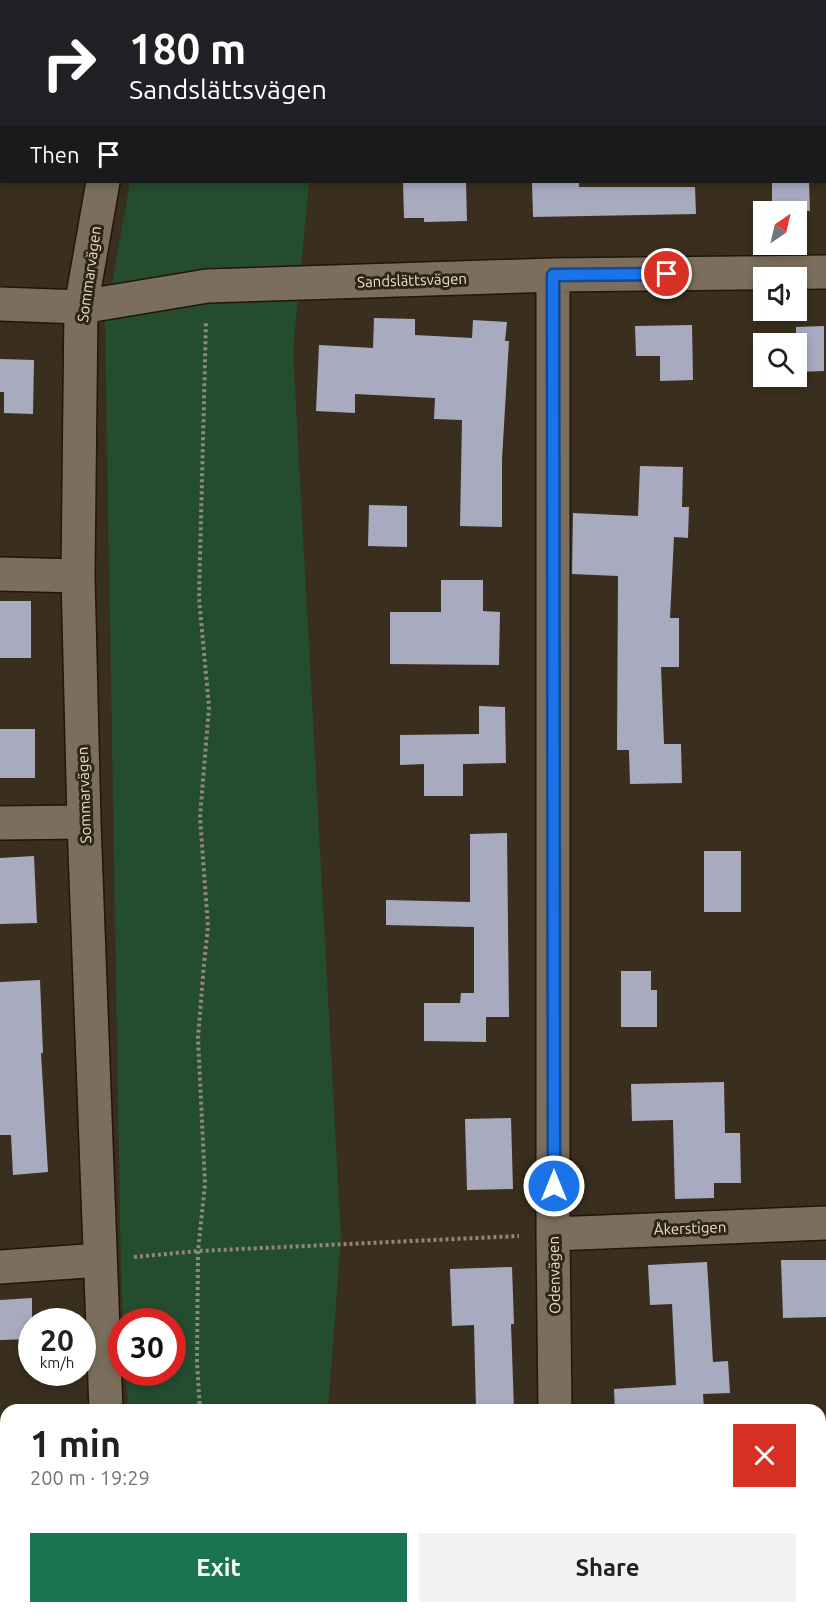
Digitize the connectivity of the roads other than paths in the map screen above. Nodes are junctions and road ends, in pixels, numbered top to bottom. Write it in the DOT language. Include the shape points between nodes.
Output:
graph roads {
  1 [pos="103,183"];
  2 [pos="826,272"];
  3 [pos="553,275"];
  4 [pos="0,304"];
  5 [pos="81,307"];
  6 [pos="0,574"];
  7 [pos="78,576"];
  8 [pos="84,822"];
  9 [pos="0,823"];
  10 [pos="826,1223"];
  11 [pos="554,1234"];
  12 [pos="100,1260"];
  13 [pos="0,1267"];
  14 [pos="106,1404"];
  15 [pos="555,1404"];
  1 -- 5 [label="street, Sommarvägen"];
  2 -- 3 [label="street, Sandslättsvägen"];
  3 -- 5 [label="street, Sandslättsvägen" via="207,286"];
  3 -- 11 [label="street, Odenvägen"];
  4 -- 5 [label="street, Sandslättsvägen"];
  5 -- 7 [label="street, Sommarvägen"];
  6 -- 7 [label="street"];
  7 -- 8 [label="street, Sommarvägen"];
  8 -- 9 [label="street"];
  8 -- 12 [label="street, Sommarvägen"];
  10 -- 11 [label="street, Åkerstigen"];
  11 -- 15 [label="street, Odenvägen"];
  12 -- 13 [label="street"];
  12 -- 14 [label="street, Sommarvägen"];
}
